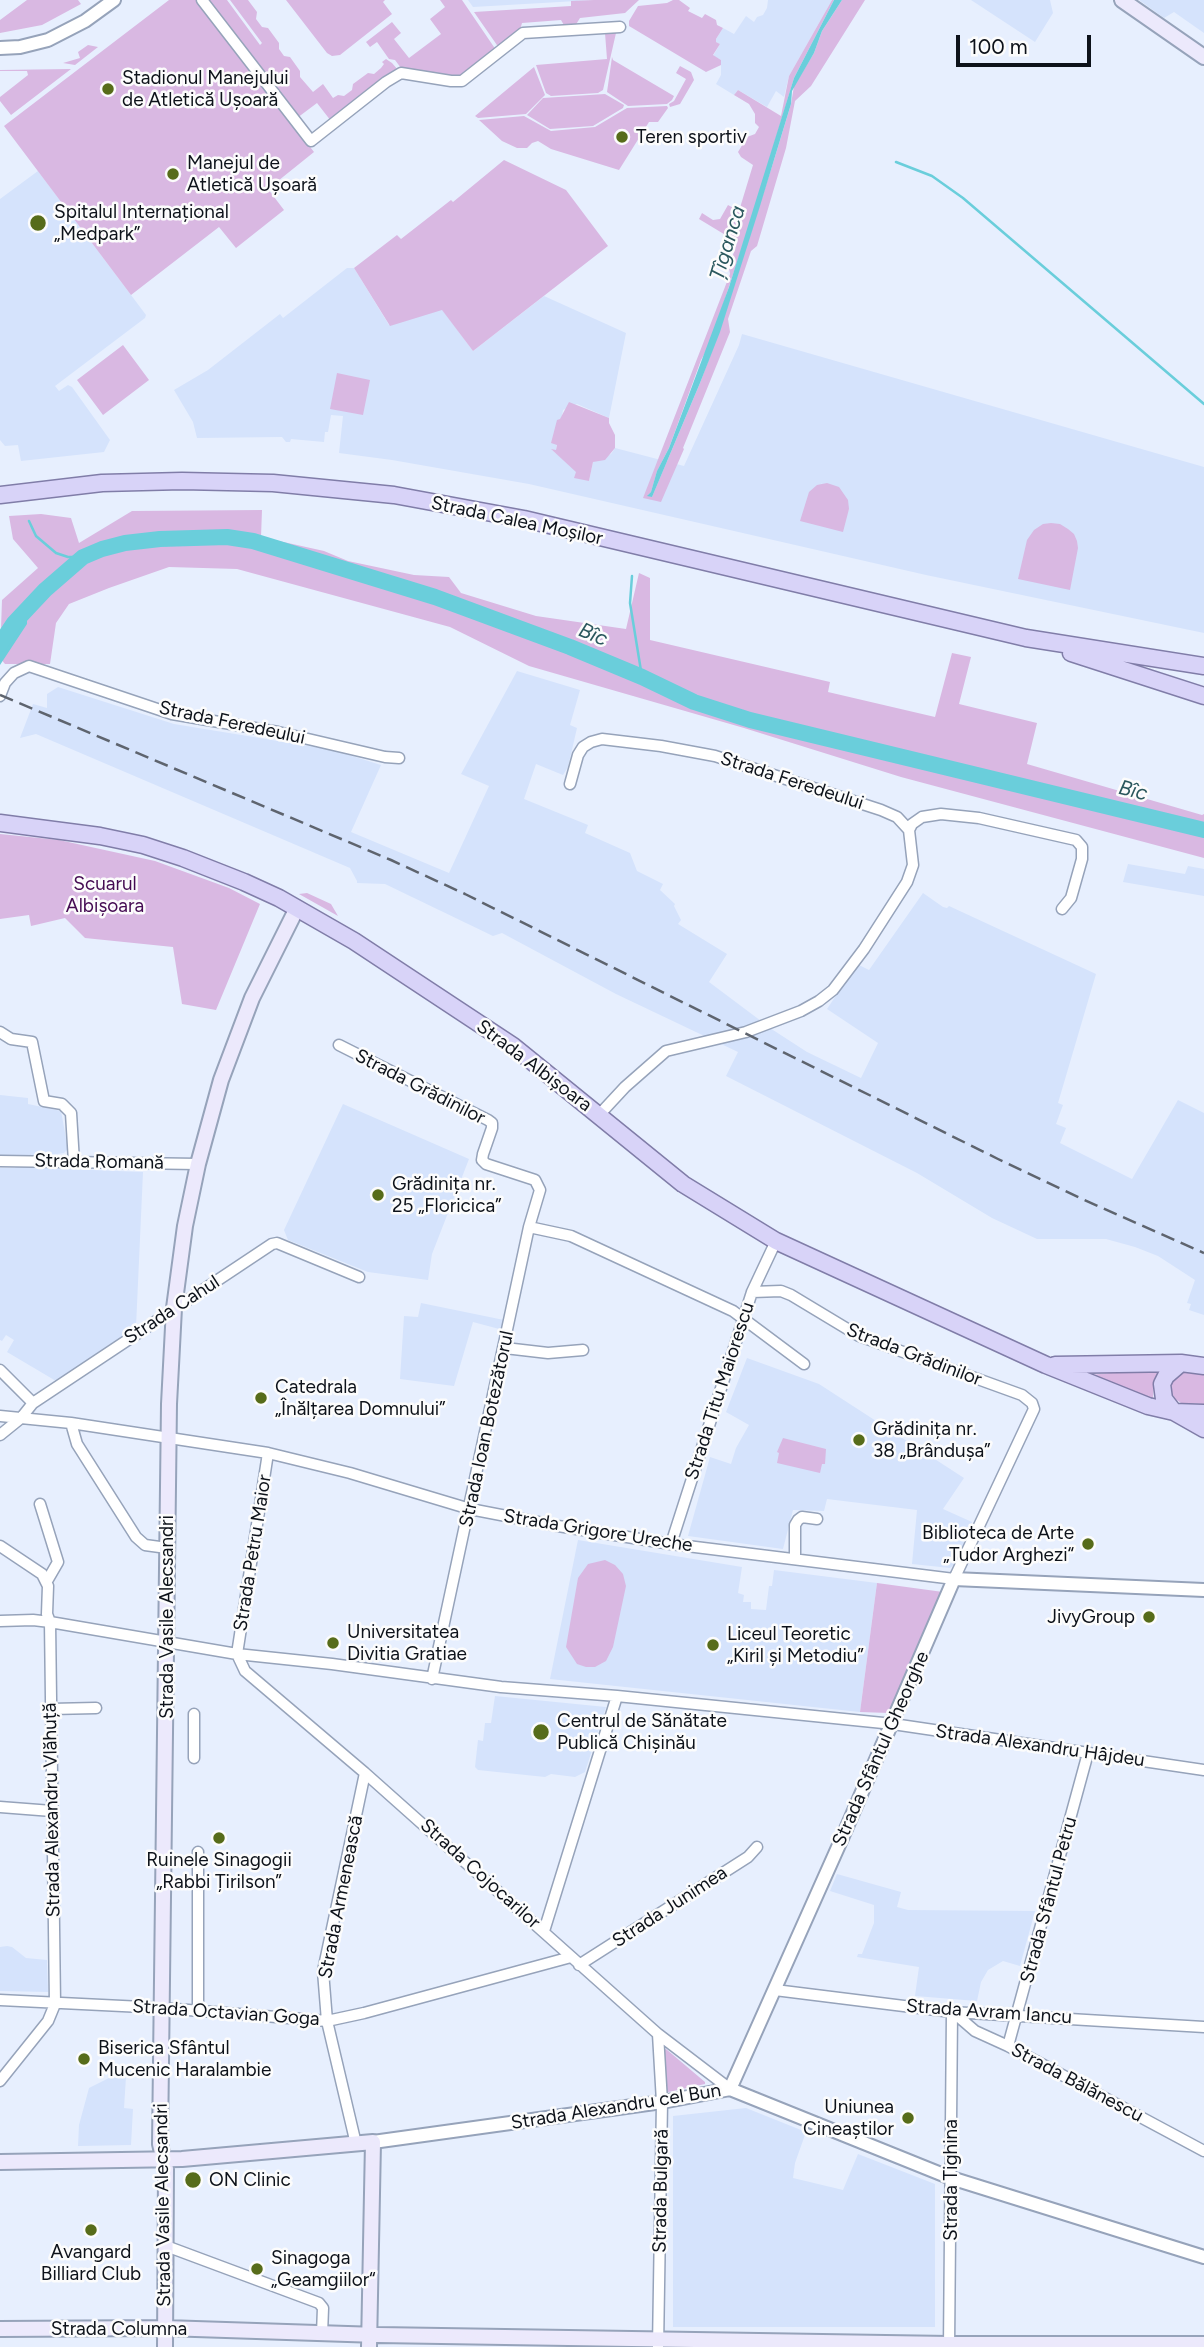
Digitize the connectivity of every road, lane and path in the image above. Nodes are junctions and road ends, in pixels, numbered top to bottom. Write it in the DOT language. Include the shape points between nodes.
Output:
graph roads {
  1 [pos="114,0"];
  2 [pos="202,0"];
  3 [pos="1122,0"];
  4 [pos="620,27"];
  5 [pos="0,48"];
  6 [pos="1204,57"];
  7 [pos="0,495"];
  8 [pos="1026,638"];
  9 [pos="1204,666"];
  10 [pos="0,696"];
  11 [pos="1204,696"];
  12 [pos="399,758"];
  13 [pos="570,784"];
  14 [pos="0,823"];
  15 [pos="909,830"];
  16 [pos="297,908"];
  17 [pos="1062,909"];
  18 [pos="0,1032"];
  19 [pos="339,1045"];
  20 [pos="599,1115"];
  21 [pos="0,1161"];
  22 [pos="74,1161"];
  23 [pos="198,1164"];
  24 [pos="535,1180"];
  25 [pos="530,1227"];
  26 [pos="776,1241"];
  27 [pos="359,1277"];
  28 [pos="752,1292"];
  29 [pos="174,1308"];
  30 [pos="743,1319"];
  31 [pos="505,1348"];
  32 [pos="583,1350"];
  33 [pos="1181,1363"];
  34 [pos="804,1364"];
  35 [pos="1046,1365"];
  36 [pos="1204,1366"];
  37 [pos="0,1370"];
  38 [pos="33,1403"];
  39 [pos="1034,1409"];
  40 [pos="1174,1412"];
  41 [pos="1204,1413"];
  42 [pos="0,1416"];
  43 [pos="21,1419"];
  44 [pos="71,1423"];
  45 [pos="1204,1429"];
  46 [pos="0,1434"];
  47 [pos="168,1439"];
  48 [pos="268,1453"];
  49 [pos="40,1504"];
  50 [pos="470,1509"];
  51 [pos="817,1519"];
  52 [pos="671,1544"];
  53 [pos="0,1546"];
  54 [pos="167,1548"];
  55 [pos="795,1559"];
  56 [pos="954,1579"];
  57 [pos="47,1581"];
  58 [pos="1204,1590"];
  59 [pos="0,1621"];
  60 [pos="50,1622"];
  61 [pos="167,1642"];
  62 [pos="237,1654"];
  63 [pos="432,1679"];
  64 [pos="617,1696"];
  65 [pos="96,1708"];
  66 [pos="51,1709"];
  67 [pos="194,1714"];
  68 [pos="893,1724"];
  69 [pos="1088,1753"];
  70 [pos="194,1758"];
  71 [pos="1204,1770"];
  72 [pos="365,1773"];
  73 [pos="0,1807"];
  74 [pos="52,1811"];
  75 [pos="758,1847"];
  76 [pos="198,1852"];
  77 [pos="544,1931"];
  78 [pos="571,1957"];
  79 [pos="579,1965"];
  80 [pos="775,1990"];
  81 [pos="0,2000"];
  82 [pos="55,2004"];
  83 [pos="163,2008"];
  84 [pos="198,2011"];
  85 [pos="953,2012"];
  86 [pos="1018,2015"];
  87 [pos="327,2021"];
  88 [pos="1204,2026"];
  89 [pos="657,2034"];
  90 [pos="1009,2046"];
  91 [pos="0,2081"];
  92 [pos="730,2089"];
  93 [pos="662,2102"];
  94 [pos="373,2142"];
  95 [pos="356,2144"];
  96 [pos="1204,2151"];
  97 [pos="164,2159"];
  98 [pos="0,2162"];
  99 [pos="951,2178"];
  100 [pos="166,2246"];
  101 [pos="1204,2257"];
  102 [pos="165,2328"];
  103 [pos="0,2329"];
  104 [pos="322,2334"];
  105 [pos="370,2341"];
  106 [pos="658,2343"];
  107 [pos="1204,2344"];
  108 [pos="949,2345"];
  109 [pos="165,2347"];
  1 -- 5 [label="street" via="65,33 34,44"];
  2 -- 4 [label="street" via="311,141 401,74 457,82 467,79 523,33"];
  3 -- 6 [label="main road"];
  7 -- 8 [label="main road, Strada Calea Moșilor" via="102,483 182,481 273,483 394,495 524,520"];
  8 -- 9 [label="main road, Strada Calea Moșilor"];
  8 -- 11 [label="main road, Strada Calea Moșilor"];
  10 -- 12 [label="street, Strada Feredeului" via="14,673 29,666 172,714"];
  13 -- 15 [label="street, Strada Feredeului" via="578,755 591,742 661,746 715,756 881,810 897,817"];
  14 -- 16 [label="main road, Strada Albișoara" via="143,845 244,881"];
  15 -- 17 [label="street" via="916,819 941,814 1076,840 1082,847 1082,859 1071,898"];
  15 -- 20 [label="street" via="913,865 907,882 832,990 801,1011 747,1032 666,1051"];
  16 -- 20 [label="main road, Strada Albișoara" via="513,1046"];
  16 -- 23 [label="main road, Strada Vasile Alecsandri" via="245,1013"];
  18 -- 22 [label="street" via="32,1042 44,1101 62,1104 71,1113"];
  19 -- 24 [label="street, Strada Grădinilor" via="488,1120 492,1128 482,1160"];
  20 -- 26 [label="main road, Strada Albișoara" via="683,1184"];
  21 -- 22 [label="street, Strada Romană"];
  22 -- 23 [label="street, Strada Romană"];
  23 -- 29 [label="main road, Strada Vasile Alecsandri"];
  24 -- 25 [label="street, Strada Ioan Botezătorul" via="540,1190"];
  25 -- 30 [label="street" via="572,1236"];
  25 -- 31 [label="street, Strada Ioan Botezătorul"];
  26 -- 28 [label="street, Strada Titu Maiorescu"];
  26 -- 35 [label="main road, Strada Albișoara"];
  27 -- 29 [label="street, Strada Cahul" via="277,1243"];
  28 -- 30 [label="street, Strada Titu Maiorescu"];
  28 -- 39 [label="street, Strada Grădinilor" via="791,1295 859,1336 1022,1395"];
  29 -- 38 [label="street, Strada Cahul"];
  29 -- 47 [label="main road, Strada Vasile Alecsandri"];
  30 -- 34 [label="street"];
  30 -- 52 [label="street, Strada Titu Maiorescu"];
  31 -- 32 [label="street" via="548,1353"];
  31 -- 50 [label="street, Strada Ioan Botezătorul"];
  33 -- 35 [label="main road, Strada Albișoara"];
  33 -- 36 [label="main road, Strada Albișoara"];
  33 -- 40 [label="main road" via="1162,1384 1164,1399"];
  35 -- 40 [label="main road, Strada Albișoara"];
  37 -- 38 [label="street"];
  38 -- 43 [label="street, Strada Cahul"];
  39 -- 56 [label="street, Strada Sfântul Gheorghe"];
  40 -- 41 [label="main road, Strada Albișoara"];
  40 -- 45 [label="main road"];
  42 -- 43 [label="street, Strada Grigore Ureche"];
  43 -- 44 [label="street, Strada Grigore Ureche"];
  43 -- 46 [label="street, Strada Cahul"];
  44 -- 47 [label="street, Strada Grigore Ureche"];
  44 -- 54 [label="street" via="77,1444 136,1537 145,1545"];
  47 -- 48 [label="street, Strada Grigore Ureche"];
  47 -- 54 [label="main road, Strada Vasile Alecsandri"];
  48 -- 50 [label="street, Strada Grigore Ureche"];
  48 -- 62 [label="street, Strada Petru Maior"];
  49 -- 57 [label="street, Strada Alexandru Vlăhuță" via="58,1562"];
  50 -- 52 [label="street, Strada Grigore Ureche"];
  50 -- 63 [label="street, Strada Ioan Botezătorul"];
  51 -- 55 [label="street" via="802,1517 795,1525"];
  52 -- 55 [label="street, Strada Grigore Ureche"];
  53 -- 57 [label="street"];
  54 -- 61 [label="main road, Strada Vasile Alecsandri"];
  55 -- 56 [label="street, Strada Grigore Ureche"];
  56 -- 58 [label="street, Strada Grigore Ureche"];
  56 -- 68 [label="street, Strada Sfântul Gheorghe"];
  57 -- 60 [label="street, Strada Alexandru Vlăhuță"];
  59 -- 60 [label="street, Strada Alexandru Hâjdeu"];
  60 -- 61 [label="street, Strada Alexandru Hâjdeu"];
  60 -- 66 [label="street, Strada Alexandru Vlăhuță"];
  61 -- 62 [label="street, Strada Alexandru Hâjdeu"];
  61 -- 83 [label="main road, Strada Vasile Alecsandri"];
  62 -- 63 [label="street, Strada Alexandru Hâjdeu"];
  62 -- 72 [label="street, Strada Cojocarilor" via="245,1671"];
  63 -- 64 [label="street, Strada Alexandru Hâjdeu"];
  64 -- 68 [label="street, Strada Alexandru Hâjdeu"];
  64 -- 77 [label="street"];
  65 -- 66 [label="street"];
  66 -- 74 [label="street, Strada Alexandru Vlăhuță"];
  67 -- 70 [label="street"];
  68 -- 69 [label="street, Strada Alexandru Hâjdeu"];
  68 -- 80 [label="street, Strada Sfântul Gheorghe"];
  69 -- 71 [label="street, Strada Alexandru Hâjdeu"];
  69 -- 86 [label="street, Strada Sfântul Petru"];
  72 -- 77 [label="street, Strada Cojocarilor"];
  72 -- 87 [label="street, Strada Armenească" via="323,1972"];
  73 -- 74 [label="street"];
  74 -- 82 [label="street, Strada Alexandru Vlăhuță"];
  75 -- 79 [label="street, Strada Junimea"];
  76 -- 84 [label="street"];
  77 -- 78 [label="street, Strada Cojocarilor"];
  78 -- 79 [label="street, Strada Cojocarilor"];
  78 -- 87 [label="street, Strada Octavian Goga"];
  79 -- 89 [label="street, Strada Cojocarilor"];
  80 -- 85 [label="street, Strada Avram Iancu"];
  80 -- 92 [label="street, Strada Sfântul Gheorghe"];
  81 -- 82 [label="street, Strada Octavian Goga"];
  82 -- 83 [label="street, Strada Octavian Goga"];
  82 -- 91 [label="street" via="48,2021"];
  83 -- 84 [label="street, Strada Octavian Goga"];
  83 -- 97 [label="main road, Strada Vasile Alecsandri" via="160,2144"];
  84 -- 87 [label="street, Strada Octavian Goga"];
  85 -- 86 [label="street, Strada Avram Iancu"];
  85 -- 90 [label="street, Strada Bălănescu" via="975,2032"];
  85 -- 99 [label="street, Strada Tighina"];
  86 -- 88 [label="street, Strada Avram Iancu"];
  86 -- 90 [label="street, Strada Sfântul Petru"];
  87 -- 95 [label="street, Strada Armenească"];
  89 -- 92 [label="street, Strada Cojocarilor"];
  89 -- 93 [label="street, Strada Bulgară"];
  90 -- 96 [label="street, Strada Bălănescu"];
  92 -- 93 [label="street, Strada Alexandru cel Bun"];
  92 -- 99 [label="street, Strada Alexandru cel Bun"];
  93 -- 94 [label="street, Strada Alexandru cel Bun"];
  93 -- 106 [label="street, Strada Bulgară"];
  94 -- 95 [label="main road, Strada Alexandru cel Bun"];
  94 -- 105 [label="main road"];
  95 -- 97 [label="main road, Strada Alexandru cel Bun"];
  97 -- 98 [label="main road, Strada Alexandru cel Bun"];
  97 -- 100 [label="main road, Strada Vasile Alecsandri"];
  99 -- 101 [label="street, Strada Alexandru cel Bun"];
  99 -- 108 [label="street, Strada Tighina"];
  100 -- 102 [label="main road, Strada Vasile Alecsandri"];
  100 -- 104 [label="street" via="318,2303 323,2308"];
  102 -- 103 [label="main road, Strada Columna"];
  102 -- 104 [label="main road, Strada Columna"];
  102 -- 109 [label="main road, Strada Vasile Alecsandri"];
  104 -- 105 [label="main road, Strada Columna"];
  105 -- 106 [label="main road, Strada Columna"];
  106 -- 108 [label="main road, Strada Columna"];
  107 -- 108 [label="main road, Strada Columna"];
}
